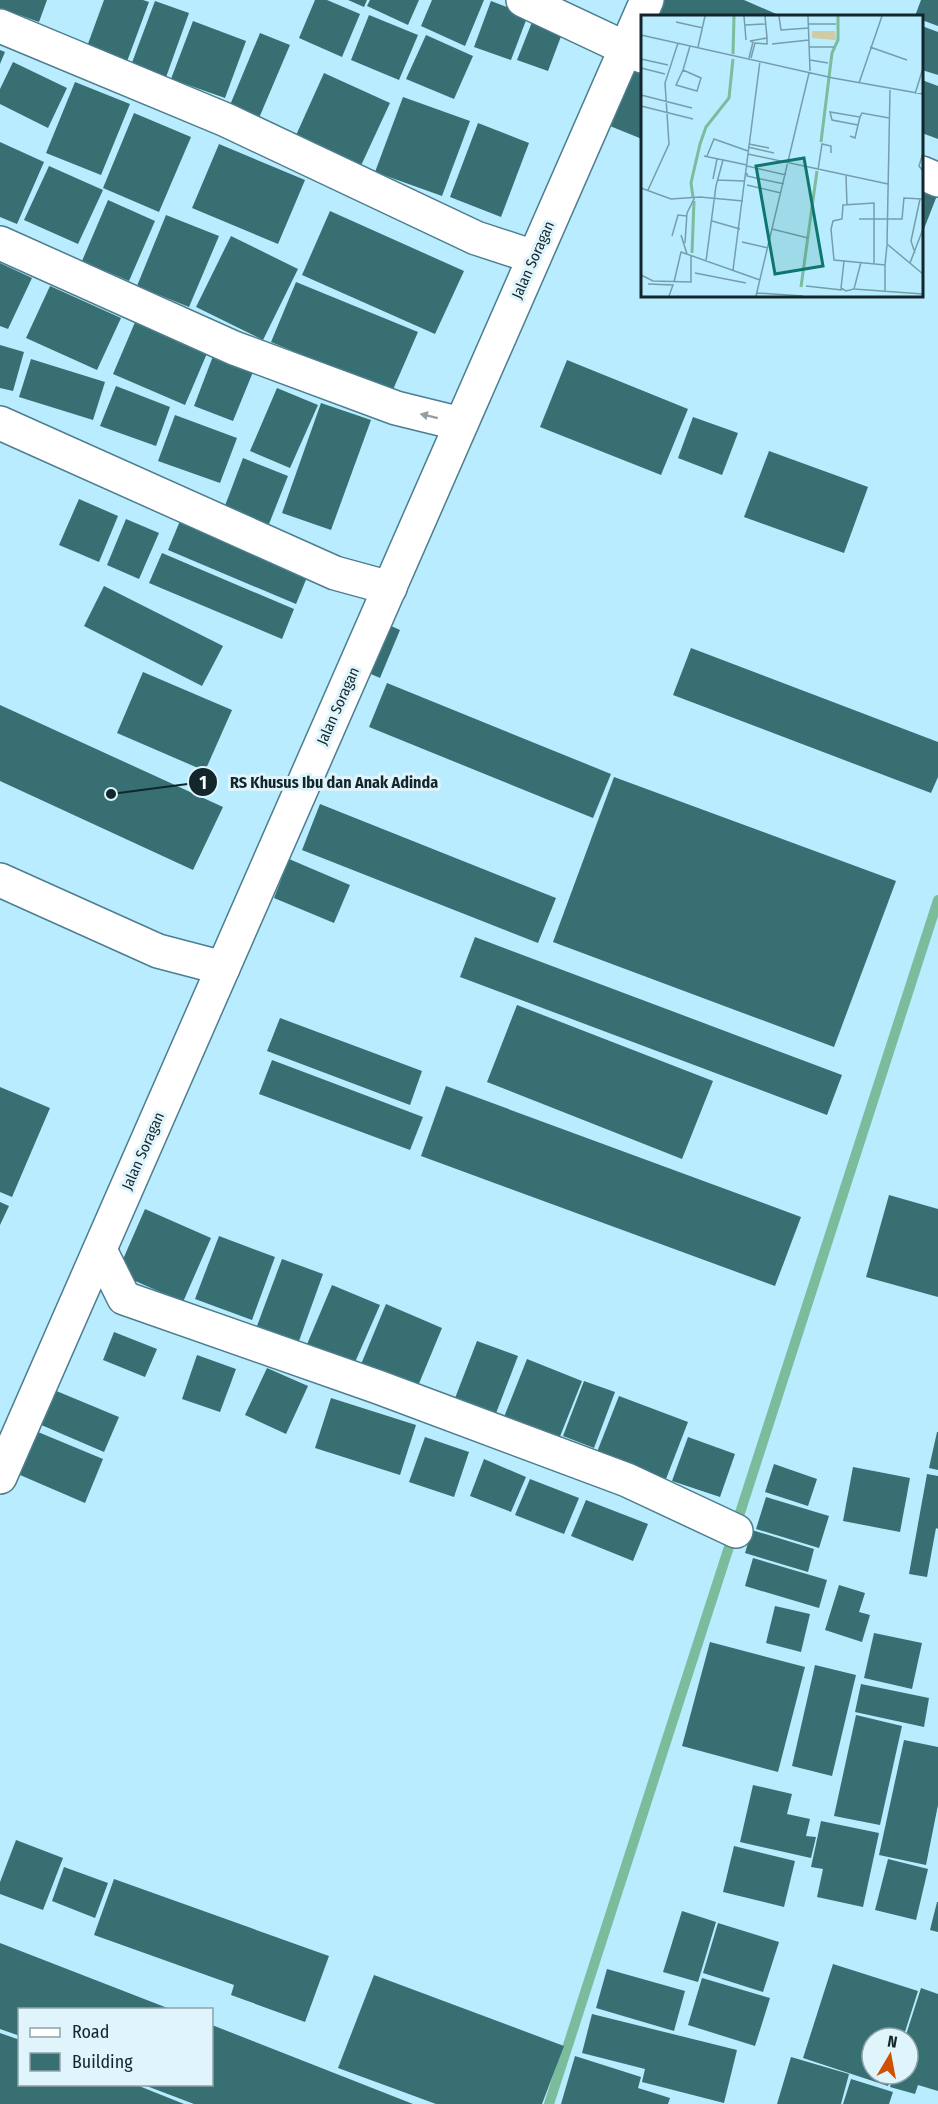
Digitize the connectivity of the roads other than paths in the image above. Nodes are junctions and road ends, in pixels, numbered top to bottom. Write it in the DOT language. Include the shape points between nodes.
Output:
graph roads {
  1 [pos="523,0"];
  2 [pos="647,0"];
  3 [pos="643,15"];
  4 [pos="641,24"];
  5 [pos="0,26"];
  6 [pos="634,52"];
  7 [pos="923,174"];
  8 [pos="938,180"];
  9 [pos="0,243"];
  10 [pos="534,257"];
  11 [pos="0,423"];
  12 [pos="461,424"];
  13 [pos="390,588"];
  14 [pos="0,880"];
  15 [pos="223,968"];
  16 [pos="100,1250"];
  17 [pos="0,1477"];
  18 [pos="736,1531"];
  1 -- 6 [label="street"];
  2 -- 3 [label="street, Jalan Soragan"];
  4 -- 6 [label="street, Jalan Soragan"];
  5 -- 10 [label="street" via="226,120 476,238"];
  6 -- 10 [label="street, Jalan Soragan"];
  7 -- 8 [label="street"];
  12 -- 9 [label="street, one-way" via="396,408 234,348"];
  10 -- 12 [label="street, Jalan Soragan"];
  11 -- 13 [label="street" via="335,573"];
  12 -- 13 [label="street, Jalan Soragan"];
  13 -- 15 [label="street, Jalan Soragan"];
  14 -- 15 [label="street" via="158,951"];
  15 -- 16 [label="street, Jalan Soragan"];
  16 -- 17 [label="street, Jalan Soragan"];
  16 -- 18 [label="street" via="124,1298 627,1480"];
}
